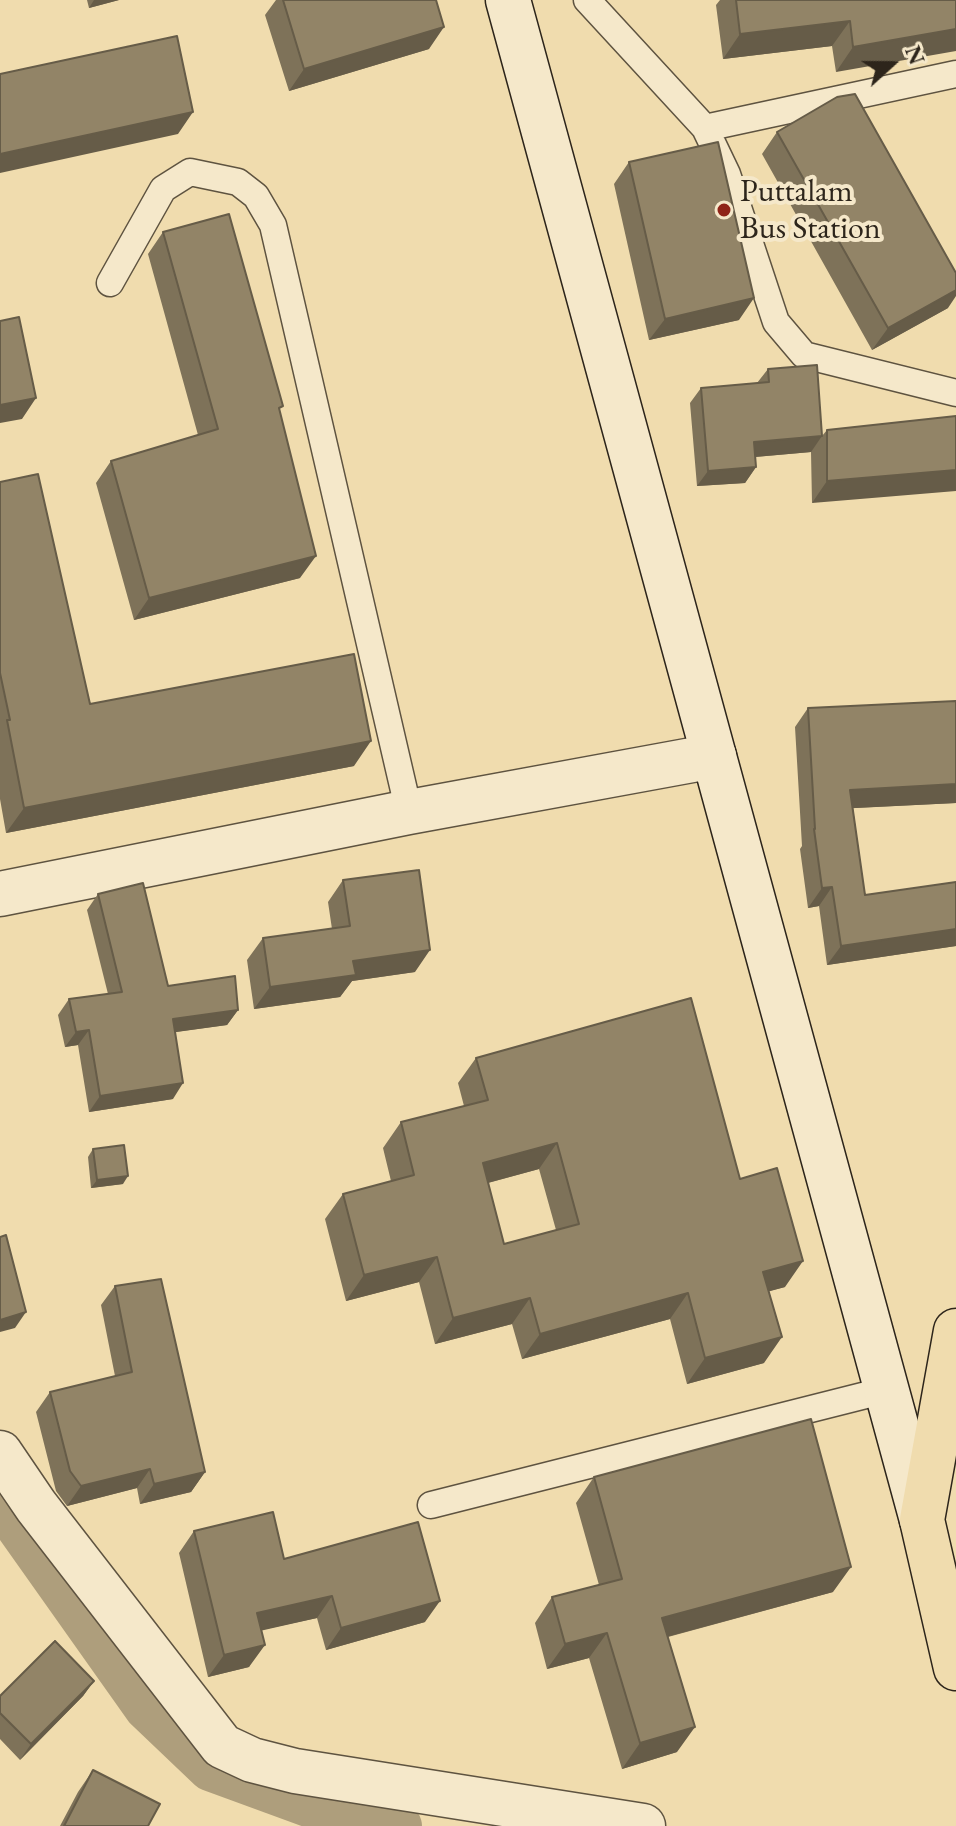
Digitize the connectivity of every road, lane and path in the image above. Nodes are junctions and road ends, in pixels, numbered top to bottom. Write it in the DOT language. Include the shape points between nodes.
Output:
graph roads {
  1 [pos="508,0"];
  2 [pos="587,0"];
  3 [pos="956,74"];
  4 [pos="705,128"];
  5 [pos="110,283"];
  6 [pos="956,393"];
  7 [pos="714,756"];
  8 [pos="409,812"];
  9 [pos="0,894"];
  10 [pos="956,1331"];
  11 [pos="886,1390"];
  12 [pos="0,1453"];
  13 [pos="431,1505"];
  14 [pos="922,1520"];
  15 [pos="956,1668"];
  16 [pos="643,1826"];
  1 -- 7 [label="street"];
  2 -- 4 [label="lane"];
  3 -- 4 [label="lane"];
  4 -- 6 [label="lane" via="727,174 776,322 804,355"];
  5 -- 8 [label="lane" via="163,189 190,172 238,182 256,196 273,225"];
  7 -- 8 [label="street"];
  7 -- 11 [label="street"];
  8 -- 9 [label="street"];
  10 -- 14 [label="highway"];
  11 -- 13 [label="lane"];
  11 -- 14 [label="street"];
  12 -- 16 [label="street" via="222,1746 295,1771"];
  14 -- 15 [label="highway"];
}
